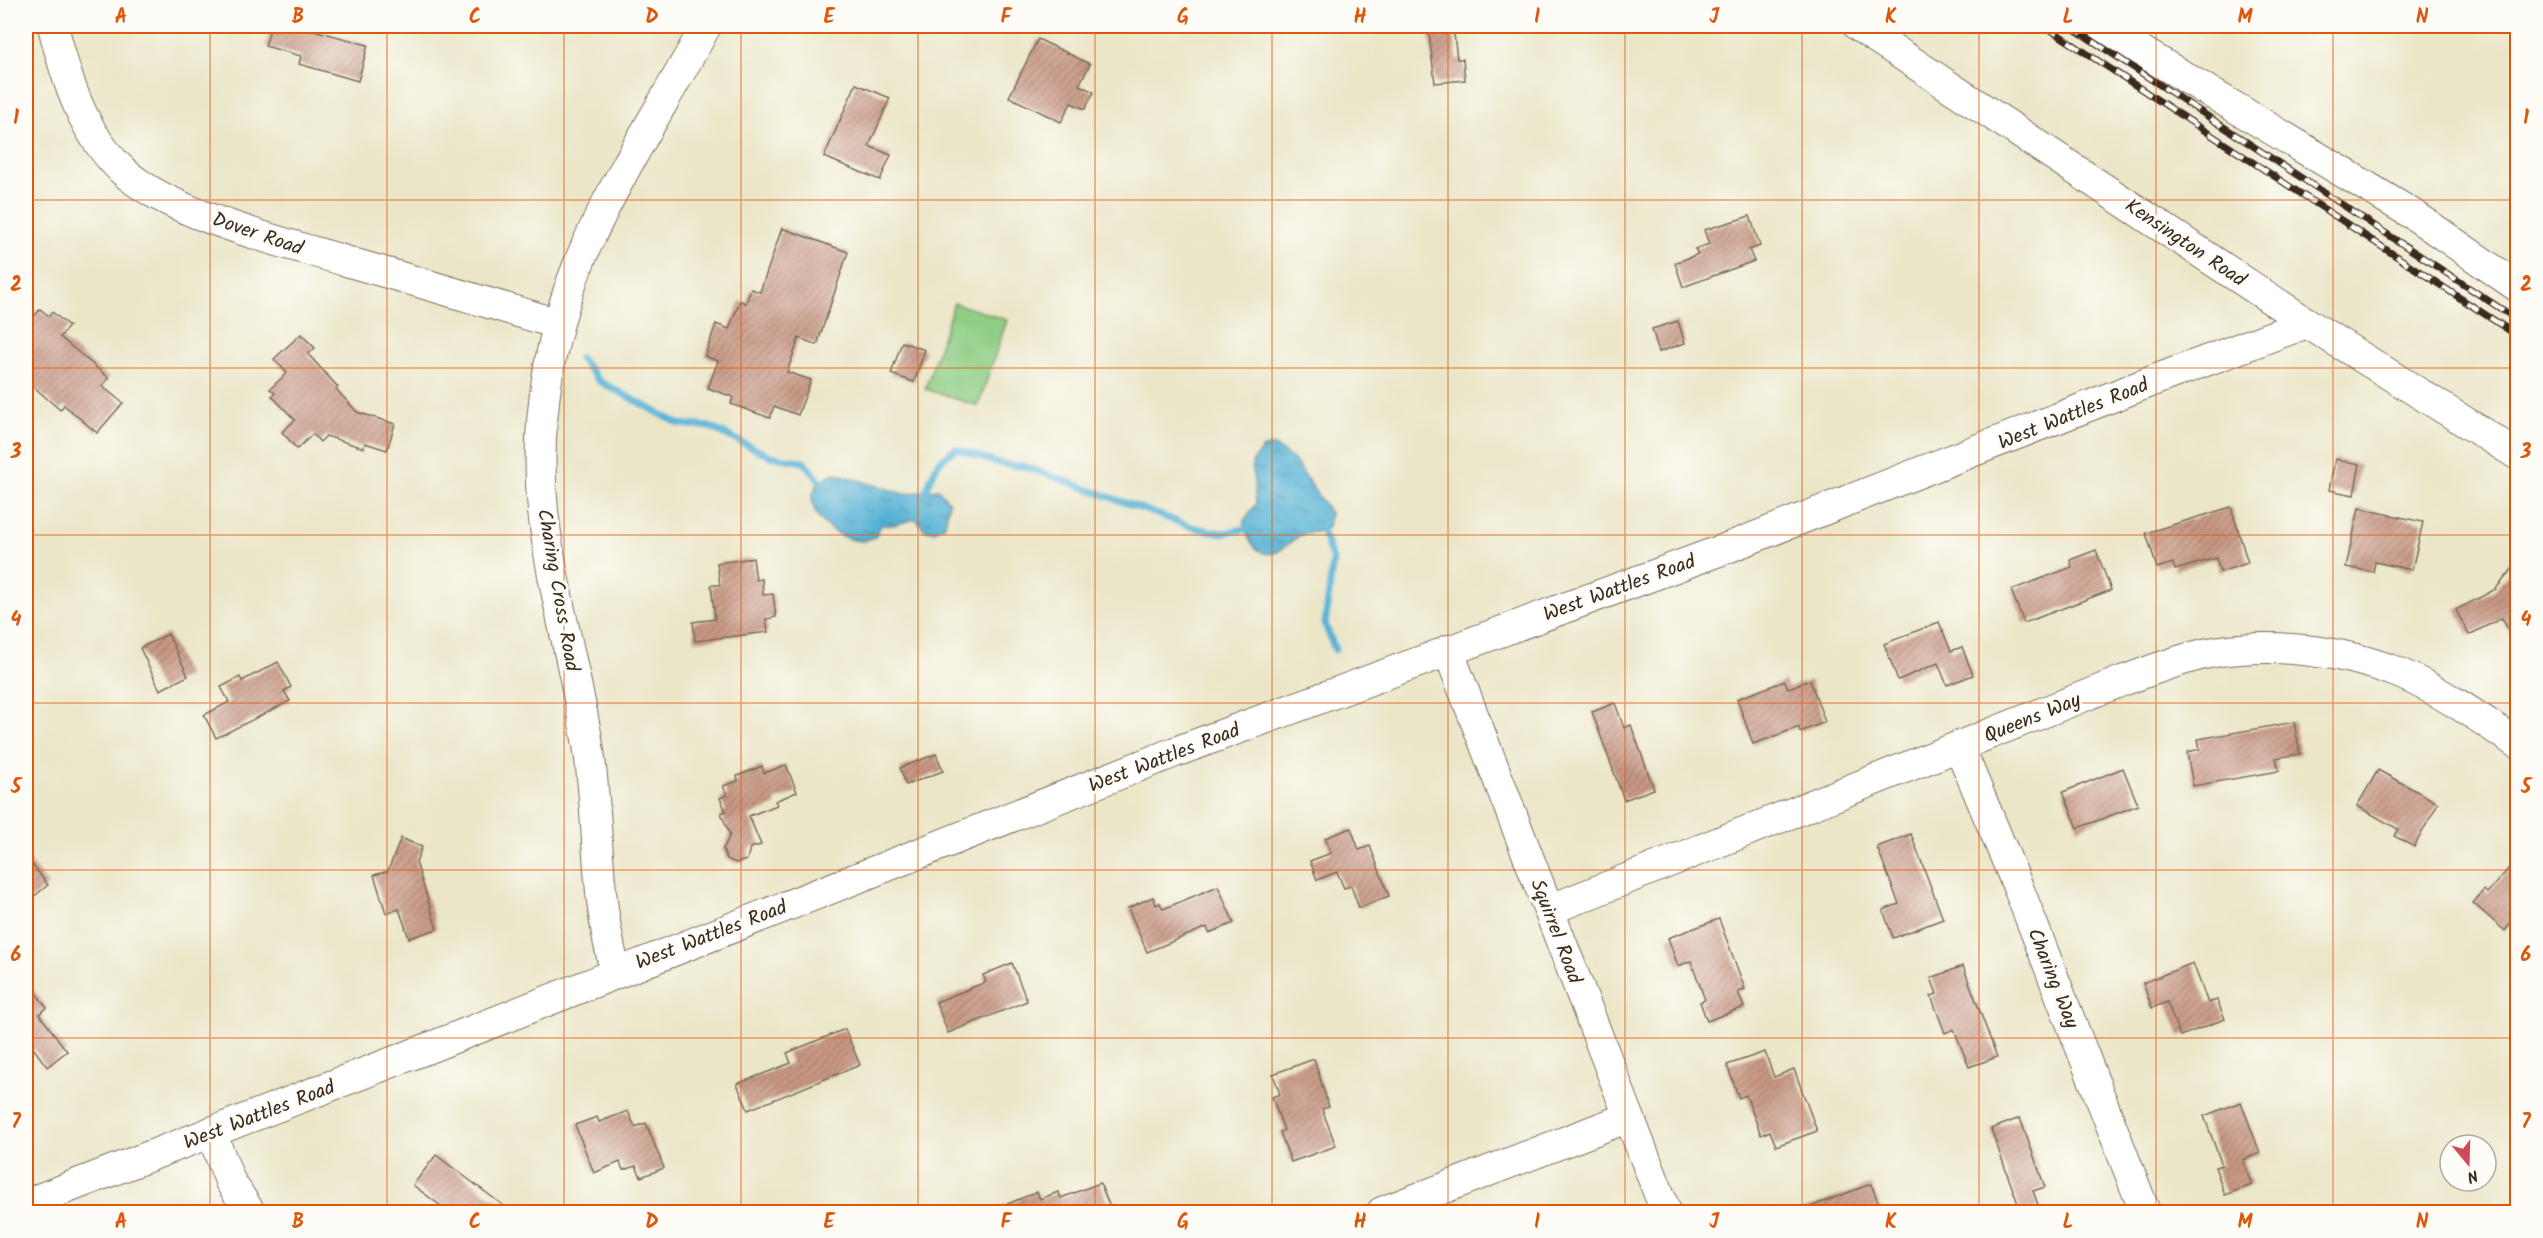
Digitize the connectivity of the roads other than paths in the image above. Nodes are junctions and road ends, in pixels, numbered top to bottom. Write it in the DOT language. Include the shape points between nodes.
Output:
graph roads {
  1 [pos="53,26"];
  2 [pos="706,26"];
  3 [pos="1858,26"];
  4 [pos="2100,26"];
  5 [pos="2517,286"];
  6 [pos="2307,323"];
  7 [pos="558,324"];
  8 [pos="2517,455"];
  9 [pos="1448,650"];
  10 [pos="2517,744"];
  11 [pos="1959,746"];
  12 [pos="1549,910"];
  13 [pos="616,972"];
  14 [pos="1629,1117"];
  15 [pos="211,1132"];
  16 [pos="26,1204"];
  17 [pos="250,1212"];
  18 [pos="1382,1212"];
  19 [pos="1666,1212"];
  20 [pos="2145,1212"];
  1 -- 7 [label="street, Dover Road" via="71,88 86,122 104,150 142,185 262,236"];
  2 -- 7 [label="street, Charing Cross Road" via="592,234"];
  3 -- 6 [label="street, Kensington Road"];
  4 -- 5 [label="street" via="2414,215"];
  6 -- 8 [label="street, Kensington Road"];
  6 -- 9 [label="street, West Wattles Road" via="1726,548"];
  7 -- 13 [label="street, Charing Cross Road" via="544,411 543,508 589,749 606,939"];
  9 -- 12 [label="street, Squirrel Road"];
  9 -- 13 [label="street, West Wattles Road" via="1164,756"];
  10 -- 11 [label="street, Queens Way" via="2445,697 2401,674 2369,662 2272,649 2188,658"];
  11 -- 12 [label="street, Queens Way"];
  11 -- 20 [label="street, Charing Way"];
  12 -- 14 [label="street, Squirrel Road"];
  13 -- 15 [label="street, West Wattles Road"];
  14 -- 18 [label="street"];
  14 -- 19 [label="street, Squirrel Road"];
  15 -- 16 [label="street, West Wattles Road"];
  15 -- 17 [label="street" via="231,1182"];
}
